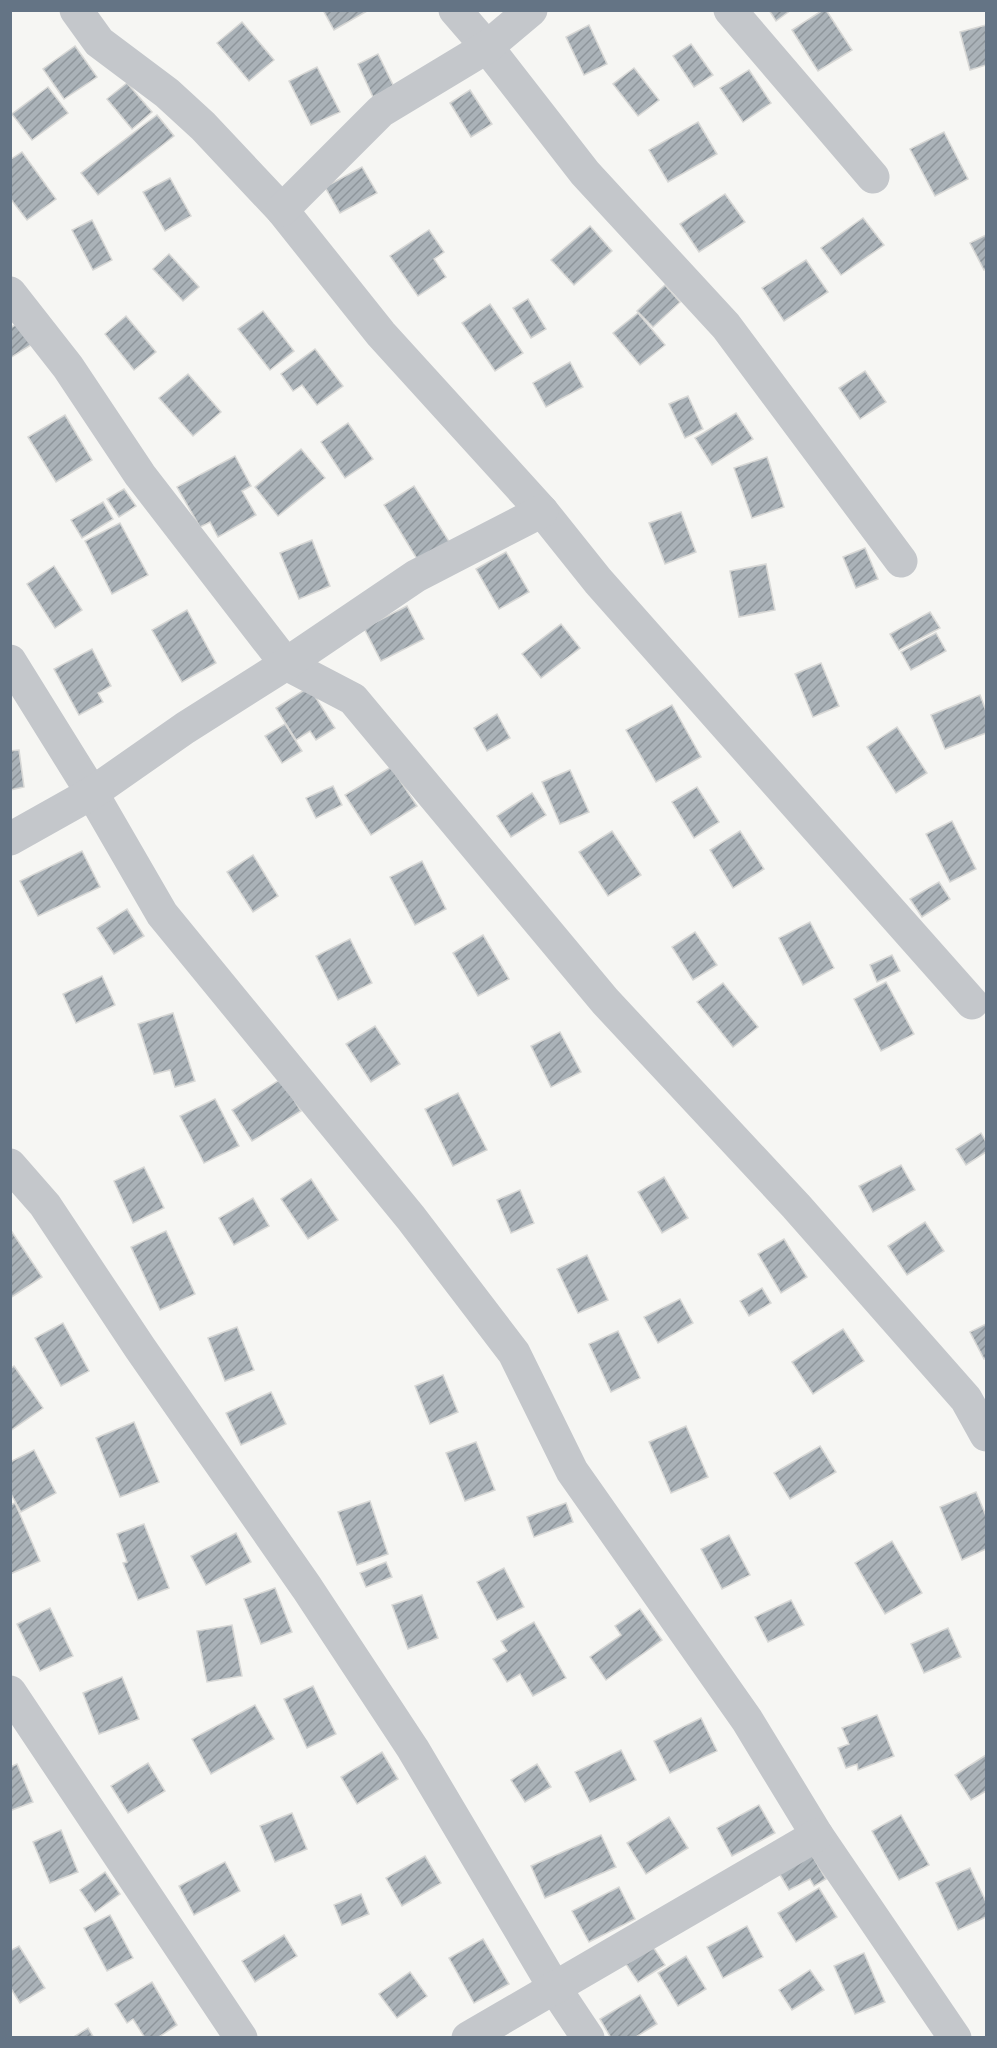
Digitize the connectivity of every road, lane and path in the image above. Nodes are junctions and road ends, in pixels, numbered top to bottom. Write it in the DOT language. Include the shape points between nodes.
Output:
graph roads {
  1 [pos="76,10"];
  2 [pos="454,10"];
  3 [pos="531,10"];
  4 [pos="730,10"];
  5 [pos="487,47"];
  6 [pos="873,177"];
  7 [pos="282,210"];
  8 [pos="10,293"];
  9 [pos="542,511"];
  10 [pos="901,561"];
  11 [pos="10,661"];
  12 [pos="286,664"];
  13 [pos="92,793"];
  14 [pos="10,839"];
  15 [pos="972,1003"];
  16 [pos="10,1165"];
  17 [pos="987,1435"];
  18 [pos="10,1692"];
  19 [pos="817,1835"];
  20 [pos="554,1987"];
  21 [pos="242,2037"];
  22 [pos="468,2037"];
  23 [pos="588,2037"];
  24 [pos="955,2037"];
  1 -- 7 [label="street" via="99,42 167,93 203,126"];
  2 -- 5 [label="street"];
  3 -- 5 [label="street"];
  4 -- 6 [label="street"];
  5 -- 7 [label="street" via="381,111"];
  5 -- 10 [label="street" via="585,173 726,326"];
  7 -- 9 [label="street" via="381,334"];
  8 -- 12 [label="street" via="68,367 140,476"];
  9 -- 12 [label="street" via="416,576"];
  9 -- 15 [label="street" via="598,581"];
  11 -- 13 [label="street"];
  12 -- 13 [label="street"];
  12 -- 17 [label="street" via="353,699 605,1000 812,1224 966,1399"];
  13 -- 14 [label="street"];
  13 -- 19 [label="street" via="162,914 411,1218 514,1353 572,1471 747,1720"];
  16 -- 20 [label="street" via="45,1205 413,1749"];
  18 -- 21 [label="street"];
  19 -- 20 [label="street"];
  19 -- 24 [label="street"];
  20 -- 22 [label="street"];
  20 -- 23 [label="street"];
}
